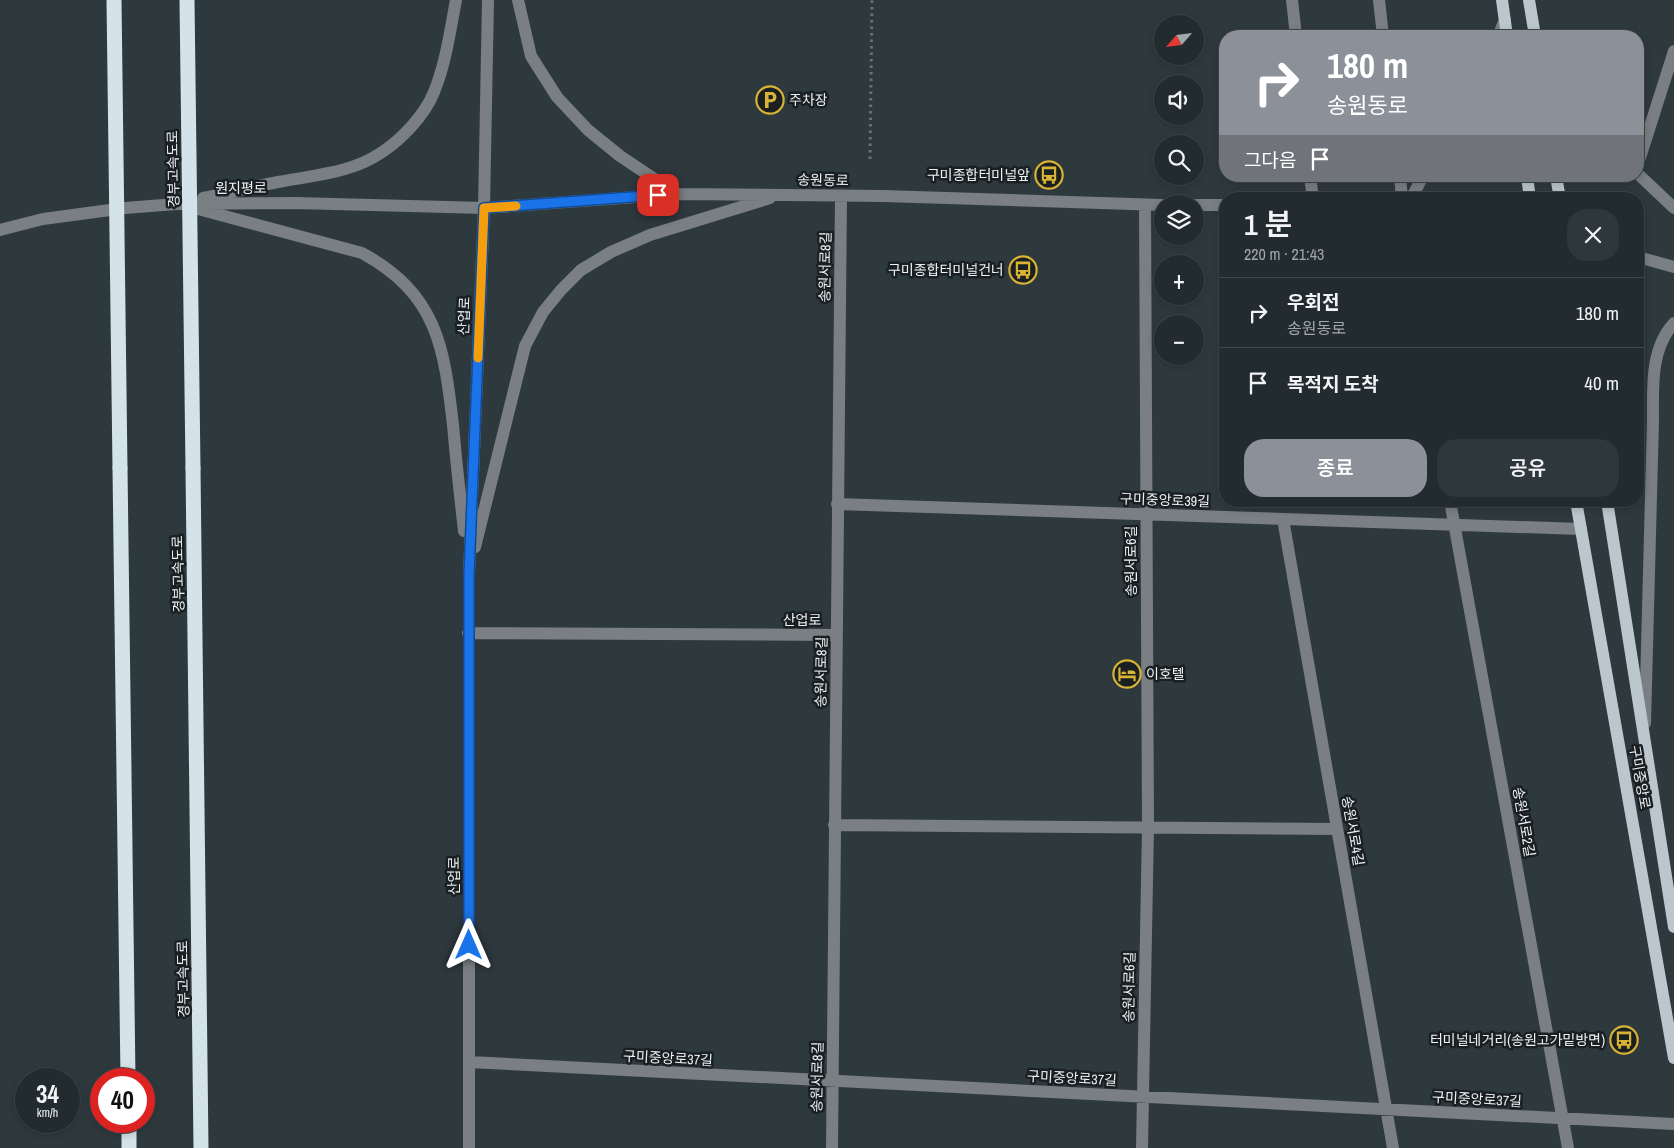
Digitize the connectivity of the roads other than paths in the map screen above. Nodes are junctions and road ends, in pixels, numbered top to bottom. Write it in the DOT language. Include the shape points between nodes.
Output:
graph roads {
  1 [pos="114,0"];
  2 [pos="187,0"];
  3 [pos="456,0"];
  4 [pos="488,0"];
  5 [pos="518,0"];
  6 [pos="1292,0"];
  7 [pos="1379,0"];
  8 [pos="1502,0"];
  9 [pos="1529,0"];
  10 [pos="1504,20"];
  11 [pos="1295,30"];
  12 [pos="1382,30"];
  13 [pos="1500,30"];
  14 [pos="1506,30"];
  15 [pos="1534,30"];
  16 [pos="1674,51"];
  17 [pos="1644,145"];
  18 [pos="1644,180"];
  19 [pos="677,194"];
  20 [pos="779,195"];
  21 [pos="841,196"];
  22 [pos="176,204"];
  23 [pos="1145,205"];
  24 [pos="1154,205"];
  25 [pos="1204,205"];
  26 [pos="1219,205"];
  27 [pos="484,208"];
  28 [pos="1674,208"];
  29 [pos="0,230"];
  30 [pos="1644,259"];
  31 [pos="1674,267"];
  32 [pos="1674,323"];
  33 [pos="838,504"];
  34 [pos="1451,507"];
  35 [pos="1577,507"];
  36 [pos="1608,507"];
  37 [pos="1145,515"];
  38 [pos="1283,519"];
  39 [pos="1454,525"];
  40 [pos="1581,529"];
  41 [pos="469,574"];
  42 [pos="468,633"];
  43 [pos="836,635"];
  44 [pos="1645,743"];
  45 [pos="834,825"];
  46 [pos="1148,827"];
  47 [pos="1337,829"];
  48 [pos="1674,927"];
  49 [pos="1674,1058"];
  50 [pos="469,1062"];
  51 [pos="128,1068"];
  52 [pos="832,1081"];
  53 [pos="1142,1097"];
  54 [pos="1385,1109"];
  55 [pos="1562,1118"];
  56 [pos="1674,1124"];
  57 [pos="128,1133"];
  58 [pos="129,1148"];
  59 [pos="201,1148"];
  60 [pos="470,1148"];
  61 [pos="832,1148"];
  62 [pos="1142,1148"];
  63 [pos="1393,1148"];
  64 [pos="1568,1148"];
  1 -- 51 [label="highway, bridge"];
  2 -- 59 [label="highway, 경부고속도로, bridge"];
  3 -- 22 [label="street" via="441,72 433,94 420,117 398,141 366,162 333,173"];
  4 -- 27 [label="street, 산업로"];
  5 -- 19 [label="street" via="531,56 557,97 588,130 620,156"];
  6 -- 11 [label="street"];
  7 -- 12 [label="street"];
  8 -- 10 [label="main road"];
  9 -- 15 [label="main road"];
  10 -- 13 [label="street"];
  10 -- 14 [label="main road"];
  16 -- 17 [label="street"];
  18 -- 28 [label="street"];
  19 -- 20 [label="street, 송원동로"];
  19 -- 27 [label="street, 송원동로"];
  20 -- 21 [label="street, 송원동로"];
  20 -- 41 [label="street" via="650,235 611,252 581,270 543,312 525,346"];
  21 -- 23 [label="street, 송원동로"];
  21 -- 33 [label="street, 송원서로8길"];
  22 -- 27 [label="street, 원지평로" via="297,203"];
  22 -- 29 [label="street, 원지평로" via="66,216"];
  22 -- 41 [label="street" via="362,252 396,275 414,293 428,315 446,366"];
  23 -- 24 [label="street, 송원동로"];
  23 -- 37 [label="street, 송원서로6길"];
  25 -- 26 [label="street"];
  27 -- 41 [label="street, 산업로"];
  30 -- 31 [label="street"];
  32 -- 44 [label="street" via="1658,350 1653,381"];
  33 -- 37 [label="street, 구미중앙로39길"];
  33 -- 43 [label="street, 송원서로8길"];
  34 -- 39 [label="street, 송원서로2길"];
  35 -- 40 [label="main road, 구미중앙로"];
  36 -- 44 [label="main road, 구미중앙로"];
  37 -- 38 [label="street, 구미중앙로39길"];
  37 -- 46 [label="street, 송원서로6길"];
  38 -- 39 [label="street, 구미중앙로39길"];
  38 -- 47 [label="street, 송원서로4길"];
  39 -- 40 [label="street, 구미중앙로39길"];
  39 -- 55 [label="street, 송원서로2길"];
  40 -- 49 [label="main road, 구미중앙로"];
  41 -- 42 [label="street, 산업로"];
  42 -- 43 [label="street, 산업로"];
  42 -- 50 [label="street, 산업로"];
  43 -- 45 [label="street, 송원서로8길"];
  44 -- 48 [label="main road, 구미중앙로"];
  45 -- 46 [label="street"];
  45 -- 52 [label="street, 송원서로8길"];
  46 -- 47 [label="street"];
  46 -- 53 [label="street, 송원서로6길"];
  47 -- 54 [label="street, 송원서로4길"];
  50 -- 52 [label="street, 구미중앙로37길"];
  50 -- 60 [label="street, 산업로"];
  52 -- 53 [label="street, 구미중앙로37길"];
  52 -- 61 [label="street, 송원서로8길"];
  53 -- 54 [label="street, 구미중앙로37길"];
  53 -- 62 [label="street, 송원서로6길"];
  54 -- 55 [label="street, 구미중앙로37길"];
  54 -- 63 [label="street, 송원서로4길"];
  55 -- 56 [label="street, 구미중앙로37길"];
  55 -- 64 [label="street, 송원서로2길"];
  57 -- 58 [label="highway"];
}
